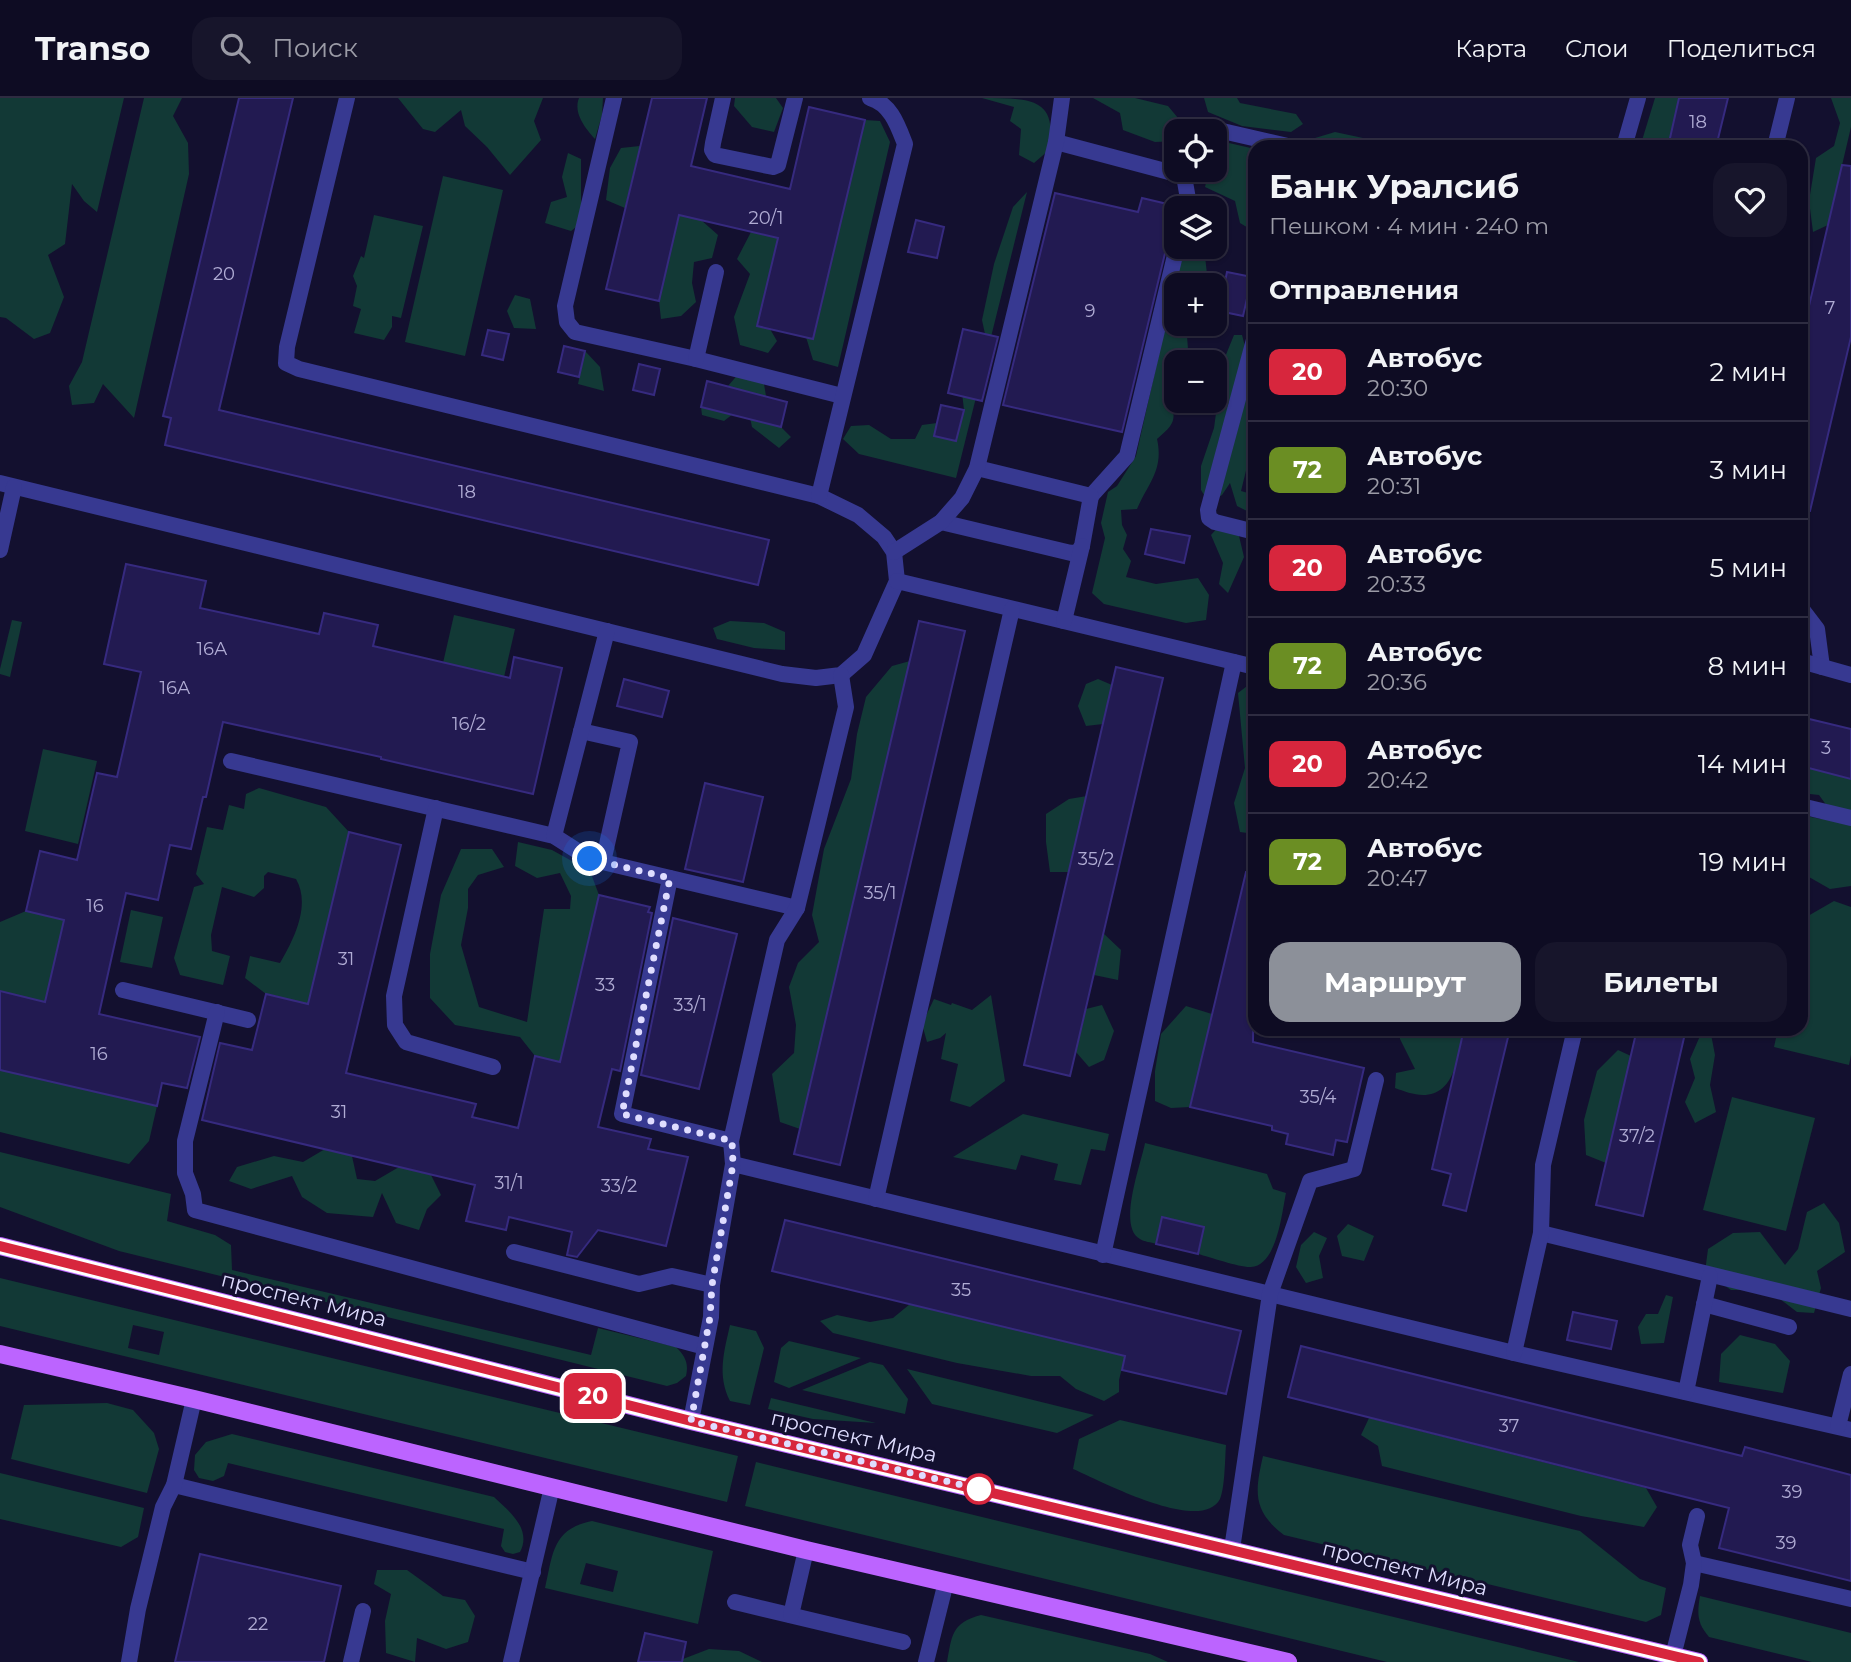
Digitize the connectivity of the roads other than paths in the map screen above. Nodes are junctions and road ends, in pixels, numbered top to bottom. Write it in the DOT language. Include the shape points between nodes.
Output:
graph roads {
  1 [pos="347,98"];
  2 [pos="614,98"];
  3 [pos="723,98"];
  4 [pos="794,98"];
  5 [pos="870,98"];
  6 [pos="1062,98"];
  7 [pos="1637,98"];
  8 [pos="1787,98"];
  9 [pos="1227,132"];
  10 [pos="1262,140"];
  11 [pos="1626,140"];
  12 [pos="1777,140"];
  13 [pos="1056,142"];
  14 [pos="1164,168"];
  15 [pos="1174,259"];
  16 [pos="716,272"];
  17 [pos="696,359"];
  18 [pos="1248,361"];
  19 [pos="842,396"];
  20 [pos="977,468"];
  21 [pos="7,485"];
  22 [pos="819,496"];
  23 [pos="1091,496"];
  24 [pos="941,522"];
  25 [pos="1248,530"];
  26 [pos="1082,546"];
  27 [pos="0,550"];
  28 [pos="894,552"];
  29 [pos="897,581"];
  30 [pos="1012,609"];
  31 [pos="1808,617"];
  32 [pos="1065,621"];
  33 [pos="607,631"];
  34 [pos="1234,662"];
  35 [pos="1808,664"];
  36 [pos="1248,665"];
  37 [pos="1822,667"];
  38 [pos="841,675"];
  39 [pos="1851,675"];
  40 [pos="581,731"];
  41 [pos="231,761"];
  42 [pos="436,808"];
  43 [pos="1808,808"];
  44 [pos="1851,818"];
  45 [pos="554,835"];
  46 [pos="603,862"];
  47 [pos="670,878"];
  48 [pos="797,908"];
  49 [pos="123,990"];
  50 [pos="217,1012"];
  51 [pos="248,1020"];
  52 [pos="1573,1036"];
  53 [pos="493,1066"];
  54 [pos="1376,1080"];
  55 [pos="732,1141"];
  56 [pos="733,1164"];
  57 [pos="876,1199"];
  58 [pos="1541,1233"];
  59 [pos="0,1246"];
  60 [pos="514,1252"];
  61 [pos="1103,1255"];
  62 [pos="1710,1276"];
  63 [pos="712,1285"];
  64 [pos="1270,1294"];
  65 [pos="1704,1304"];
  66 [pos="1851,1309"];
  67 [pos="1789,1327"];
  68 [pos="705,1347"];
  69 [pos="1514,1353"];
  70 [pos="0,1354"];
  71 [pos="1851,1374"];
  72 [pos="1686,1392"];
  73 [pos="194,1399"];
  74 [pos="691,1421"];
  75 [pos="1845,1428"];
  76 [pos="174,1485"];
  77 [pos="552,1487"];
  78 [pos="1697,1516"];
  79 [pos="1232,1549"];
  80 [pos="806,1550"];
  81 [pos="1694,1563"];
  82 [pos="533,1572"];
  83 [pos="946,1583"];
  84 [pos="1851,1599"];
  85 [pos="735,1602"];
  86 [pos="363,1611"];
  87 [pos="791,1615"];
  88 [pos="903,1642"];
  89 [pos="1673,1656"];
  90 [pos="129,1662"];
  91 [pos="351,1662"];
  92 [pos="511,1662"];
  93 [pos="926,1662"];
  94 [pos="1288,1662"];
  95 [pos="1699,1662"];
  1 -- 22 [label="lane" via="286,363"];
  2 -- 17 [label="lane" via="565,306 567,322 575,332"];
  3 -- 4 [label="lane" via="712,150 715,155 773,167 780,159"];
  5 -- 19 [label="lane" via="894,116 905,144"];
  6 -- 13 [label="lane"];
  7 -- 11 [label="lane"];
  8 -- 12 [label="lane"];
  9 -- 10 [label="lane"];
  13 -- 14 [label="lane"];
  13 -- 20 [label="lane"];
  15 -- 23 [label="lane" via="1127,456"];
  16 -- 17 [label="lane"];
  17 -- 19 [label="lane"];
  18 -- 25 [label="lane" via="1208,510 1209,518 1216,522"];
  19 -- 22 [label="lane"];
  20 -- 23 [label="lane"];
  20 -- 24 [label="lane" via="962,498"];
  21 -- 27 [label="lane"];
  21 -- 33 [label="lane"];
  22 -- 28 [label="lane" via="858,515"];
  23 -- 26 [label="lane"];
  24 -- 26 [label="lane" via="1071,554"];
  24 -- 28 [label="lane"];
  26 -- 32 [label="lane"];
  28 -- 29 [label="lane"];
  29 -- 30 [label="lane"];
  29 -- 38 [label="lane" via="864,655"];
  30 -- 32 [label="lane"];
  30 -- 57 [label="lane"];
  31 -- 37 [label="lane" via="1818,629"];
  32 -- 34 [label="lane"];
  33 -- 38 [label="lane" via="782,674"];
  33 -- 40 [label="lane"];
  34 -- 36 [label="lane"];
  34 -- 61 [label="lane"];
  35 -- 37 [label="lane"];
  37 -- 39 [label="lane"];
  38 -- 48 [label="lane" via="846,707"];
  40 -- 45 [label="lane"];
  40 -- 46 [label="lane" via="630,742"];
  41 -- 42 [label="lane"];
  42 -- 45 [label="lane"];
  42 -- 53 [label="lane" via="394,996 395,1024 406,1042"];
  43 -- 44 [label="lane"];
  45 -- 46 [label="lane" via="590,859"];
  46 -- 47 [label="lane"];
  47 -- 48 [label="lane"];
  47 -- 55 [label="lane" via="622,1114"];
  48 -- 55 [label="lane" via="777,940"];
  49 -- 50 [label="lane"];
  50 -- 51 [label="lane"];
  50 -- 68 [label="lane" via="185,1140 185,1173 195,1210"];
  52 -- 58 [label="lane" via="1543,1165"];
  54 -- 64 [label="lane" via="1354,1169 1310,1181"];
  55 -- 56 [label="lane"];
  56 -- 57 [label="lane"];
  56 -- 63 [label="lane"];
  57 -- 61 [label="lane"];
  58 -- 62 [label="lane"];
  58 -- 69 [label="lane"];
  59 -- 74 [label="main road, проспект Мира"];
  60 -- 63 [label="lane" via="639,1284 672,1276"];
  61 -- 64 [label="lane"];
  62 -- 65 [label="lane"];
  62 -- 66 [label="lane"];
  63 -- 68 [label="lane"];
  64 -- 69 [label="lane"];
  64 -- 79 [label="lane"];
  65 -- 67 [label="lane"];
  65 -- 72 [label="lane"];
  68 -- 74 [label="lane"];
  69 -- 72 [label="lane"];
  70 -- 73 [label="main road"];
  71 -- 75 [label="lane"];
  72 -- 75 [label="lane"];
  73 -- 76 [label="lane"];
  73 -- 77 [label="main road"];
  74 -- 79 [label="main road, проспект Мира"];
  76 -- 82 [label="lane"];
  76 -- 90 [label="lane" via="163,1507"];
  77 -- 80 [label="main road"];
  77 -- 82 [label="lane"];
  78 -- 81 [label="lane" via="1690,1545"];
  79 -- 89 [label="main road, проспект Мира"];
  80 -- 83 [label="main road"];
  80 -- 87 [label="lane"];
  81 -- 84 [label="lane"];
  81 -- 89 [label="lane"];
  82 -- 92 [label="lane"];
  83 -- 93 [label="lane"];
  83 -- 94 [label="main road"];
  85 -- 87 [label="lane"];
  86 -- 91 [label="lane"];
  87 -- 88 [label="lane"];
  89 -- 95 [label="main road, проспект Мира"];
}
